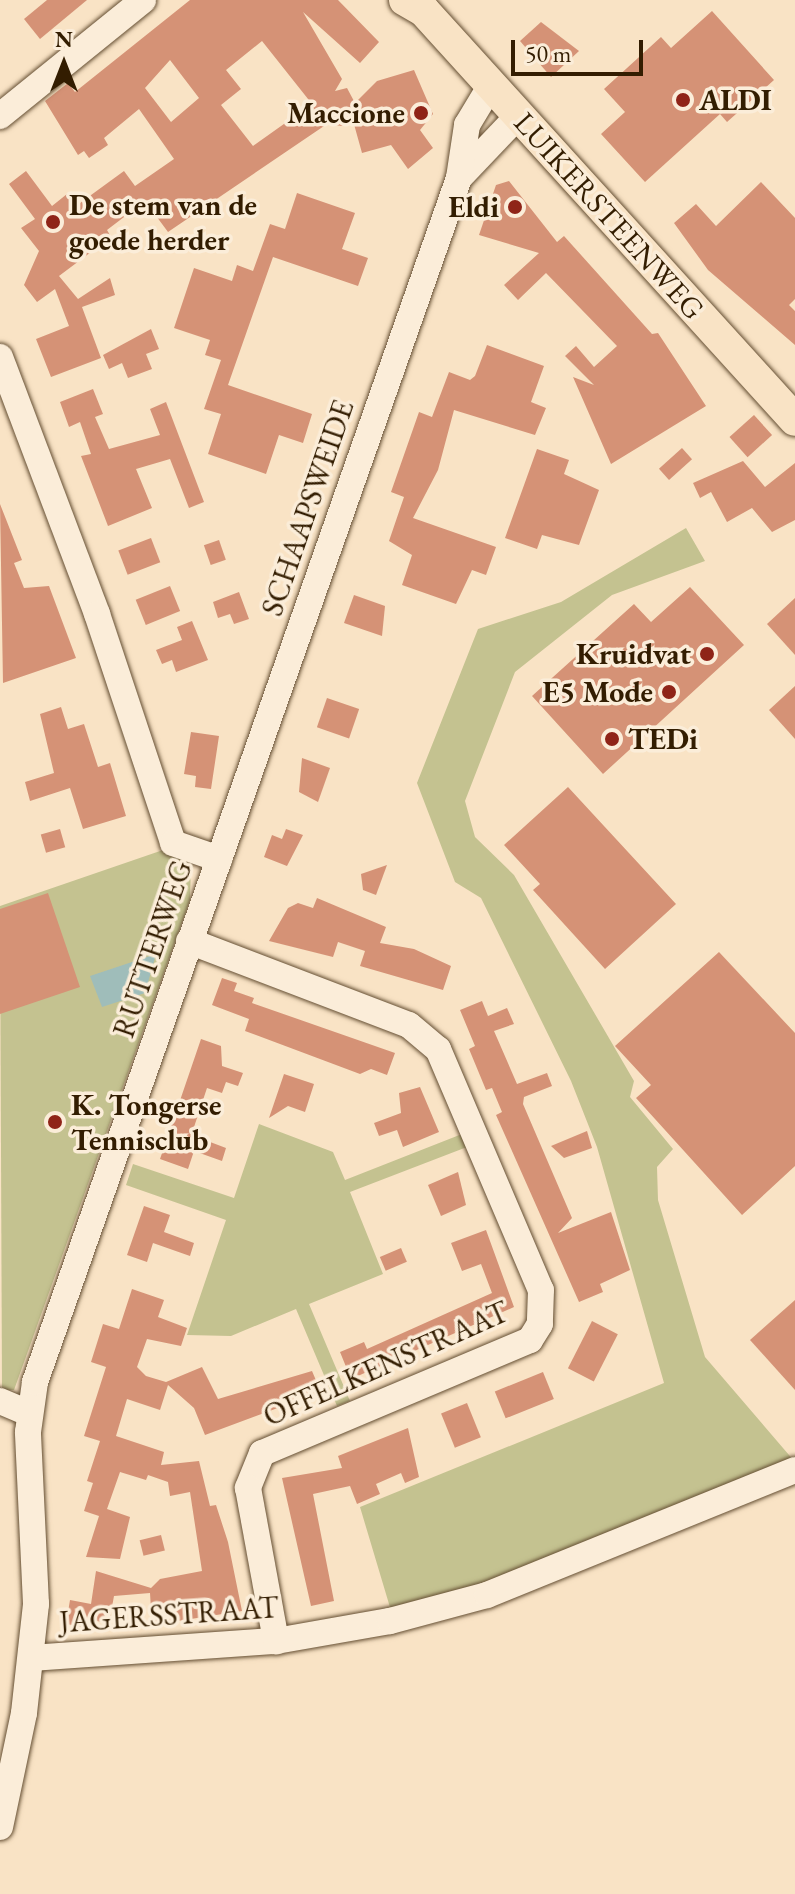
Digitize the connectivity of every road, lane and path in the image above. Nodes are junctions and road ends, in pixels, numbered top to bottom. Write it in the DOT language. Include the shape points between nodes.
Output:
graph roads {
  1 [pos="143,0"];
  2 [pos="417,4"];
  3 [pos="491,85"];
  4 [pos="0,116"];
  5 [pos="518,116"];
  6 [pos="459,178"];
  7 [pos="0,357"];
  8 [pos="795,420"];
  9 [pos="219,859"];
  10 [pos="189,941"];
  11 [pos="0,1401"];
  12 [pos="28,1413"];
  13 [pos="795,1470"];
  14 [pos="276,1641"];
  15 [pos="31,1658"];
  16 [pos="0,1827"];
  1 -- 4 [label="street"];
  2 -- 3 [label="main road, LUIKERSTEENWEG"];
  3 -- 5 [label="main road, LUIKERSTEENWEG"];
  3 -- 6 [label="street, SCHAAPSWEIDE" via="467,125"];
  5 -- 6 [label="street, SCHAAPSWEIDE"];
  5 -- 8 [label="main road, LUIKERSTEENWEG"];
  6 -- 9 [label="street, SCHAAPSWEIDE"];
  7 -- 9 [label="street, RUTTERWEG" via="97,614 173,843"];
  9 -- 10 [label="street, RUTTERWEG"];
  10 -- 12 [label="street, RUTTERWEG"];
  10 -- 14 [label="street, OFFELKENSTRAAT" via="409,1025 438,1049 541,1290 540,1324 530,1340 262,1453 248,1488"];
  11 -- 12 [label="street"];
  12 -- 15 [label="street, RUTTERWEG" via="36,1604"];
  13 -- 14 [label="street, JAGERSSTRAAT" via="487,1595"];
  14 -- 15 [label="street, JAGERSSTRAAT"];
  15 -- 16 [label="street, RUTTERWEG"];
}
